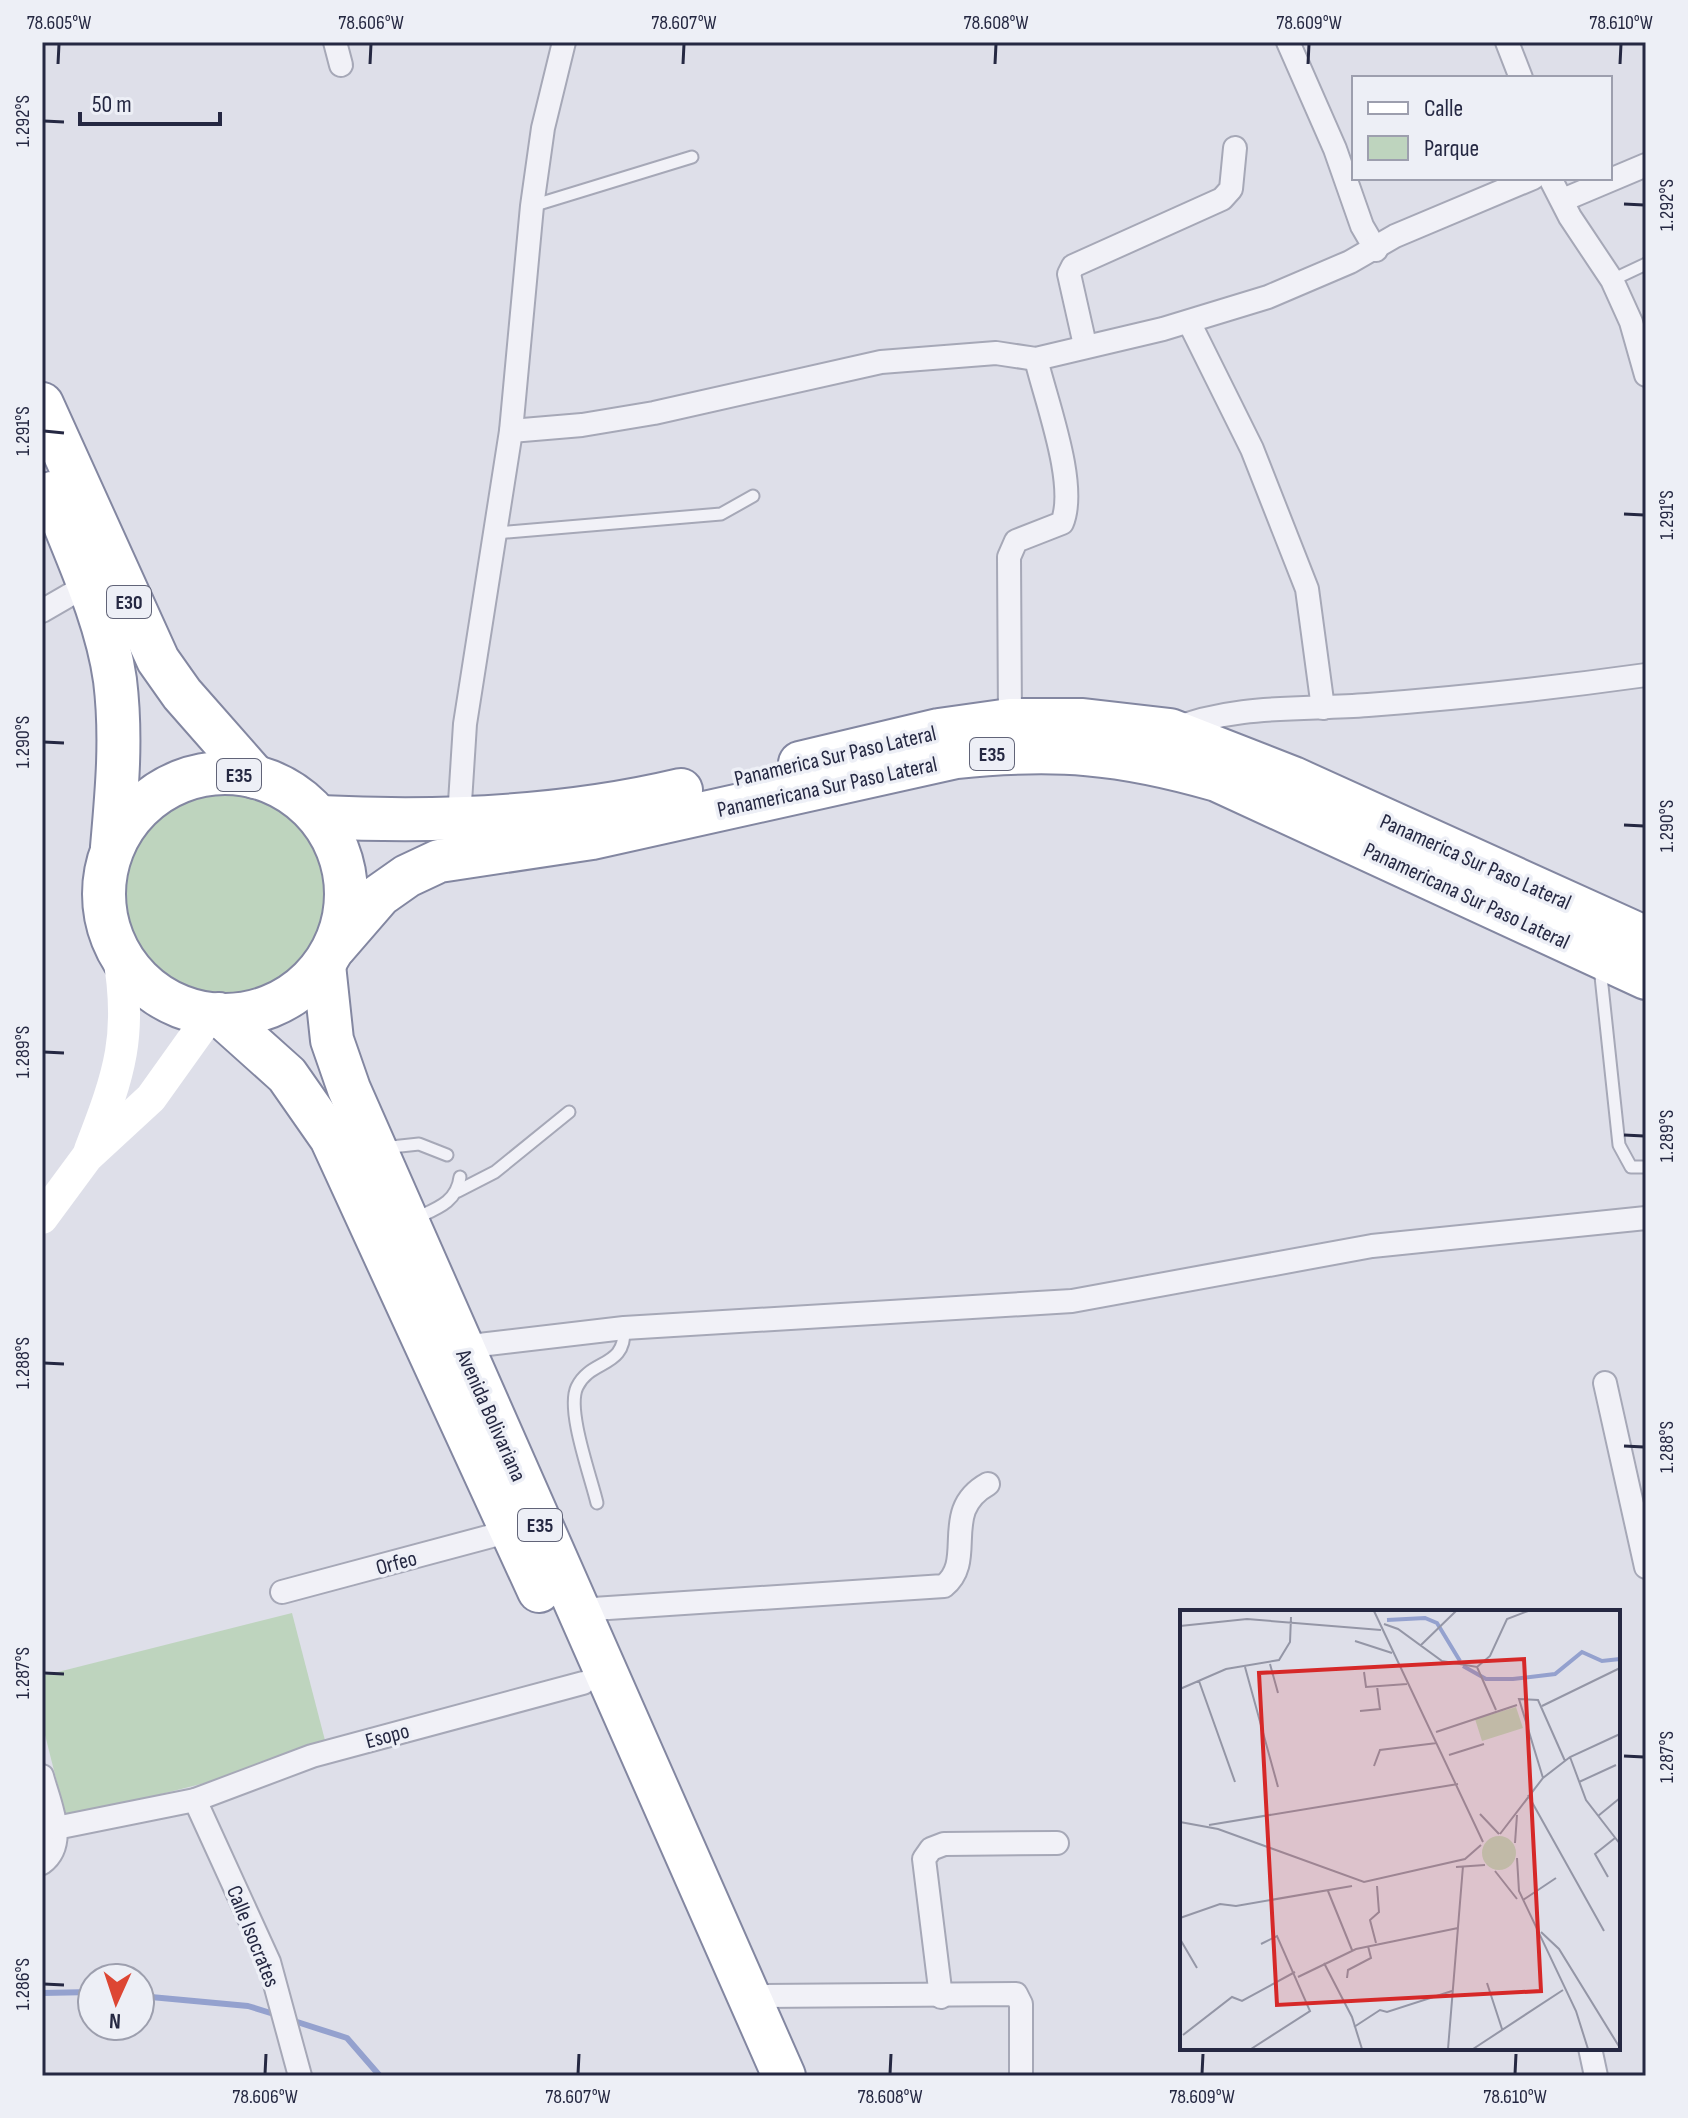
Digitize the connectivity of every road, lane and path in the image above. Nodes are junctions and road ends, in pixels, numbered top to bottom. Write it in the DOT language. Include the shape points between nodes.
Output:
graph roads {
  1 [pos="335,42"];
  2 [pos="564,42"];
  3 [pos="1288,42"];
  4 [pos="1507,42"];
  5 [pos="341,65"];
  6 [pos="1520,76"];
  7 [pos="1235,148"];
  8 [pos="692,157"];
  9 [pos="1646,165"];
  10 [pos="1612,179"];
  11 [pos="1528,180"];
  12 [pos="1551,180"];
  13 [pos="1610,180"];
  14 [pos="1563,200"];
  15 [pos="532,206"];
  16 [pos="1376,250"];
  17 [pos="1646,264"];
  18 [pos="1612,280"];
  19 [pos="1189,322"];
  20 [pos="1085,345"];
  21 [pos="1036,359"];
  22 [pos="1646,375"];
  23 [pos="42,404"];
  24 [pos="511,431"];
  25 [pos="42,465"];
  26 [pos="753,496"];
  27 [pos="495,533"];
  28 [pos="87,585"];
  29 [pos="42,611"];
  30 [pos="1646,675"];
  31 [pos="1323,708"];
  32 [pos="1010,720"];
  33 [pos="1170,730"];
  34 [pos="255,777"];
  35 [pos="319,817"];
  36 [pos="459,818"];
  37 [pos="111,851"];
  38 [pos="1646,938"];
  39 [pos="118,951"];
  40 [pos="329,956"];
  41 [pos="1599,958"];
  42 [pos="1646,978"];
  43 [pos="215,1014"];
  44 [pos="569,1112"];
  45 [pos="373,1149"];
  46 [pos="447,1155"];
  47 [pos="87,1157"];
  48 [pos="1646,1167"];
  49 [pos="460,1177"];
  50 [pos="458,1191"];
  51 [pos="42,1218"];
  52 [pos="1646,1218"];
  53 [pos="406,1223"];
  54 [pos="624,1328"];
  55 [pos="462,1347"];
  56 [pos="1605,1383"];
  57 [pos="988,1484"];
  58 [pos="597,1503"];
  59 [pos="510,1531"];
  60 [pos="1646,1567"];
  61 [pos="282,1592"];
  62 [pos="578,1610"];
  63 [pos="583,1683"];
  64 [pos="42,1776"];
  65 [pos="195,1800"];
  66 [pos="56,1828"];
  67 [pos="1057,1843"];
  68 [pos="42,1863"];
  69 [pos="748,1996"];
  70 [pos="941,1997"];
  71 [pos="1590,2050"];
  72 [pos="300,2076"];
  73 [pos="757,2076"];
  74 [pos="784,2076"];
  75 [pos="1021,2076"];
  76 [pos="1596,2076"];
  1 -- 5 [label="street"];
  2 -- 15 [label="street" via="543,128"];
  3 -- 16 [label="street"];
  4 -- 6 [label="street"];
  7 -- 20 [label="street" via="1231,189 1222,199 1073,266 1069,274"];
  8 -- 15 [label="lane"];
  9 -- 10 [label="street"];
  11 -- 16 [label="street" via="1395,236"];
  12 -- 14 [label="street"];
  13 -- 14 [label="street"];
  14 -- 18 [label="street"];
  15 -- 24 [label="street"];
  16 -- 19 [label="street" via="1268,297"];
  17 -- 18 [label="lane"];
  18 -- 22 [label="street"];
  19 -- 20 [label="street"];
  19 -- 31 [label="street" via="1252,449 1307,589"];
  20 -- 21 [label="street"];
  21 -- 24 [label="street" via="996,353 914,357 654,413"];
  21 -- 32 [label="street" via="1068,510 1062,523 1016,541 1009,557"];
  23 -- 34 [label="highway, E30" via="158,660"];
  24 -- 27 [label="street"];
  25 -- 28 [label="highway, E30"];
  26 -- 27 [label="lane" via="721,514"];
  27 -- 36 [label="street" via="465,724"];
  28 -- 29 [label="street"];
  28 -- 37 [label="highway, E30" via="114,679 119,773"];
  30 -- 31 [label="street" via="1517,694"];
  31 -- 33 [label="street" via="1204,716"];
  32 -- 33 [label="highway, Panamerica Sur Paso Lateral / E35" via="1083,720"];
  32 -- 36 [label="highway, Panamerica Sur Paso Lateral / E35" via="939,730 655,796 531,814"];
  33 -- 38 [label="highway, Panamerica Sur Paso Lateral / E35" via="1293,778"];
  34 -- 35 [label="highway, E35" via="279,786"];
  34 -- 37 [label="highway, E35" via="220,774 185,780 129,821"];
  35 -- 36 [label="highway, Panamerica Sur Paso Lateral / E35"];
  35 -- 40 [label="highway, E35" via="337,846 346,879 346,914"];
  37 -- 39 [label="highway, E35" via="104,902"];
  39 -- 43 [label="highway, E35" via="157,994 183,1008"];
  39 -- 47 [label="main road" via="126,998 123,1054"];
  40 -- 41 [label="highway, Panamericana Sur Paso Lateral / E35" via="380,895 439,861 592,838 956,757 1091,752 1217,780"];
  40 -- 43 [label="highway, E35" via="300,989 273,1005 243,1014"];
  40 -- 45 [label="highway, Avenida Bolivariana / E35" via="328,1015 338,1062"];
  41 -- 42 [label="highway, Panamericana Sur Paso Lateral / E35"];
  41 -- 48 [label="lane" via="1619,1145 1631,1167"];
  43 -- 47 [label="main road" via="151,1098"];
  43 -- 59 [label="highway, Avenida Bolivariana / E35" via="287,1075 331,1138"];
  44 -- 50 [label="lane" via="495,1172"];
  45 -- 46 [label="lane" via="419,1144"];
  45 -- 53 [label="highway, Avenida Bolivariana / E35"];
  47 -- 51 [label="main road"];
  49 -- 50 [label="lane"];
  50 -- 53 [label="lane" via="445,1204"];
  52 -- 54 [label="street" via="1372,1246 1072,1301"];
  53 -- 55 [label="highway, Avenida Bolivariana / E35"];
  54 -- 55 [label="street"];
  54 -- 58 [label="lane" via="619,1355 577,1386 575,1398"];
  55 -- 62 [label="highway, Avenida Bolivariana / E35"];
  56 -- 60 [label="street"];
  57 -- 62 [label="street" via="960,1513 957,1568 944,1586"];
  59 -- 61 [label="street, Orfeo"];
  59 -- 63 [label="highway, Avenida Bolivariana / E35"];
  62 -- 69 [label="highway, Avenida Bolivariana / E35"];
  63 -- 65 [label="street, Esopo" via="312,1756"];
  63 -- 73 [label="highway, Avenida Bolivariana / E35" via="711,1958"];
  64 -- 66 [label="street"];
  65 -- 66 [label="street, Esopo"];
  65 -- 72 [label="street, Calle Isocrates" via="269,1962"];
  66 -- 68 [label="street" via="55,1846"];
  67 -- 70 [label="street" via="944,1844 931,1849 924,1859"];
  69 -- 70 [label="street"];
  69 -- 74 [label="highway, Avenida Bolivariana / E35"];
  70 -- 75 [label="street" via="1016,1994 1021,2004"];
  71 -- 76 [label="street"];
}
